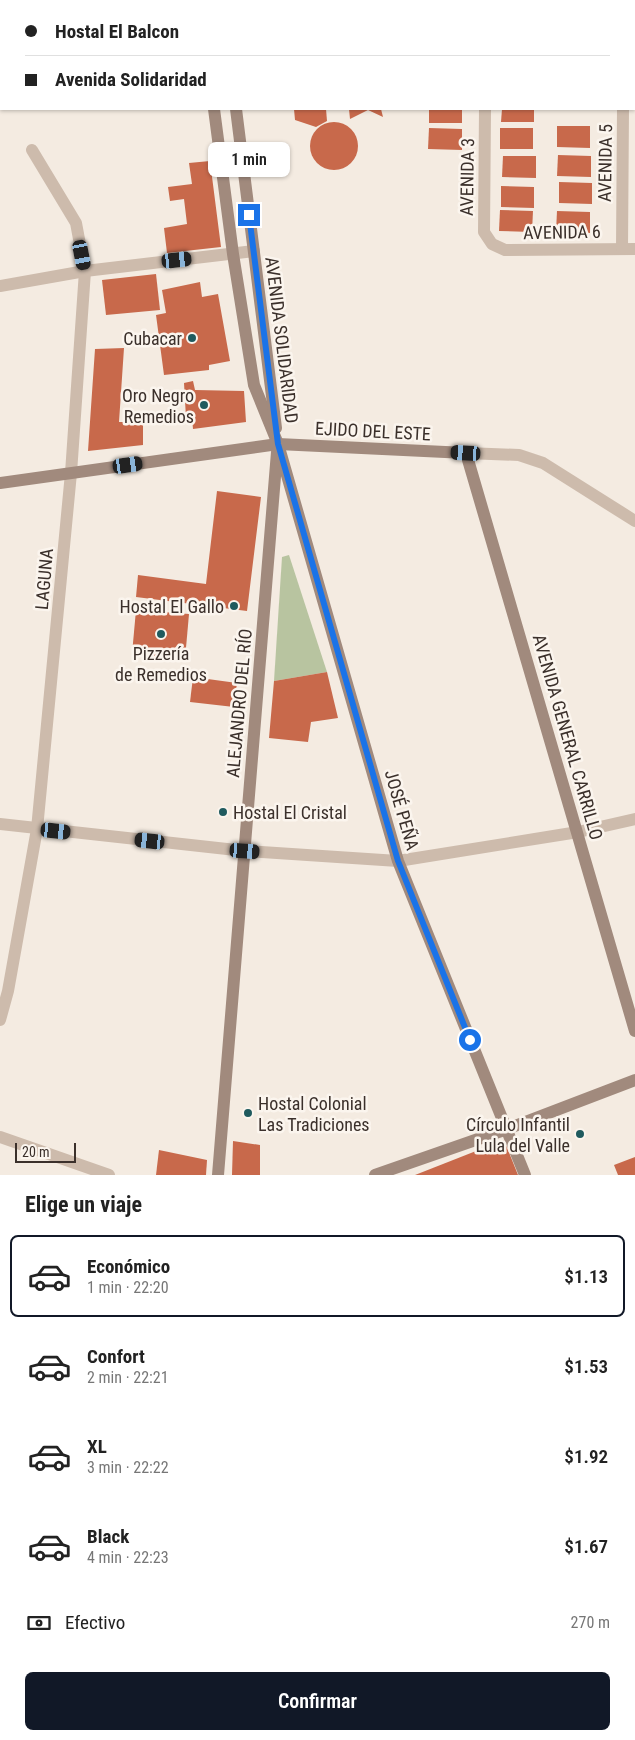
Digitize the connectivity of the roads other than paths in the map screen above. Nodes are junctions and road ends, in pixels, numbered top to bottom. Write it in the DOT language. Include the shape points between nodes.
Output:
graph roads {
  1 [pos="214,110"];
  2 [pos="236,110"];
  3 [pos="485,110"];
  4 [pos="623,110"];
  5 [pos="32,150"];
  6 [pos="492,244"];
  7 [pos="622,248"];
  8 [pos="635,249"];
  9 [pos="254,251"];
  10 [pos="233,254"];
  11 [pos="85,271"];
  12 [pos="0,286"];
  13 [pos="278,444"];
  14 [pos="466,453"];
  15 [pos="71,473"];
  16 [pos="0,483"];
  17 [pos="635,521"];
  18 [pos="635,819"];
  19 [pos="0,824"];
  20 [pos="37,829"];
  21 [pos="578,832"];
  22 [pos="245,851"];
  23 [pos="398,861"];
  24 [pos="0,1020"];
  25 [pos="635,1031"];
  26 [pos="635,1080"];
  27 [pos="507,1129"];
  28 [pos="0,1137"];
  29 [pos="109,1175"];
  30 [pos="218,1175"];
  31 [pos="375,1175"];
  32 [pos="525,1175"];
  1 -- 10 [label="main road, AVENIDA SOLIDARIDAD"];
  2 -- 9 [label="main road, AVENIDA SOLIDARIDAD"];
  3 -- 6 [label="street, AVENIDA 3" via="484,232"];
  4 -- 7 [label="street, AVENIDA 5"];
  5 -- 11 [label="street, LAGUNA" via="76,223"];
  6 -- 7 [label="street, AVENIDA 6" via="505,250"];
  7 -- 8 [label="street, AVENIDA 6"];
  9 -- 10 [label="street"];
  9 -- 13 [label="main road, AVENIDA SOLIDARIDAD"];
  10 -- 11 [label="street"];
  10 -- 13 [label="main road, AVENIDA SOLIDARIDAD" via="254,385"];
  11 -- 12 [label="street"];
  11 -- 15 [label="street, LAGUNA"];
  13 -- 14 [label="main road, EJIDO DEL ESTE"];
  13 -- 15 [label="main road, EJIDO DEL ESTE"];
  13 -- 22 [label="main road, ALEJANDRO DEL RÍO"];
  13 -- 23 [label="main road, JOSÉ PEÑA"];
  14 -- 17 [label="street" via="519,455 543,464"];
  14 -- 21 [label="main road, AVENIDA GENERAL CARRILLO"];
  15 -- 16 [label="main road, EJIDO DEL ESTE"];
  15 -- 20 [label="street, LAGUNA"];
  18 -- 21 [label="street"];
  19 -- 20 [label="street"];
  20 -- 22 [label="street"];
  20 -- 24 [label="street, LAGUNA"];
  21 -- 23 [label="street"];
  21 -- 25 [label="main road, AVENIDA GENERAL CARRILLO"];
  22 -- 23 [label="street"];
  22 -- 30 [label="main road, ALEJANDRO DEL RÍO"];
  23 -- 27 [label="main road, JOSÉ PEÑA"];
  26 -- 27 [label="main road"];
  27 -- 31 [label="main road"];
  27 -- 32 [label="main road, JOSÉ PEÑA"];
  28 -- 29 [label="street"];
}
